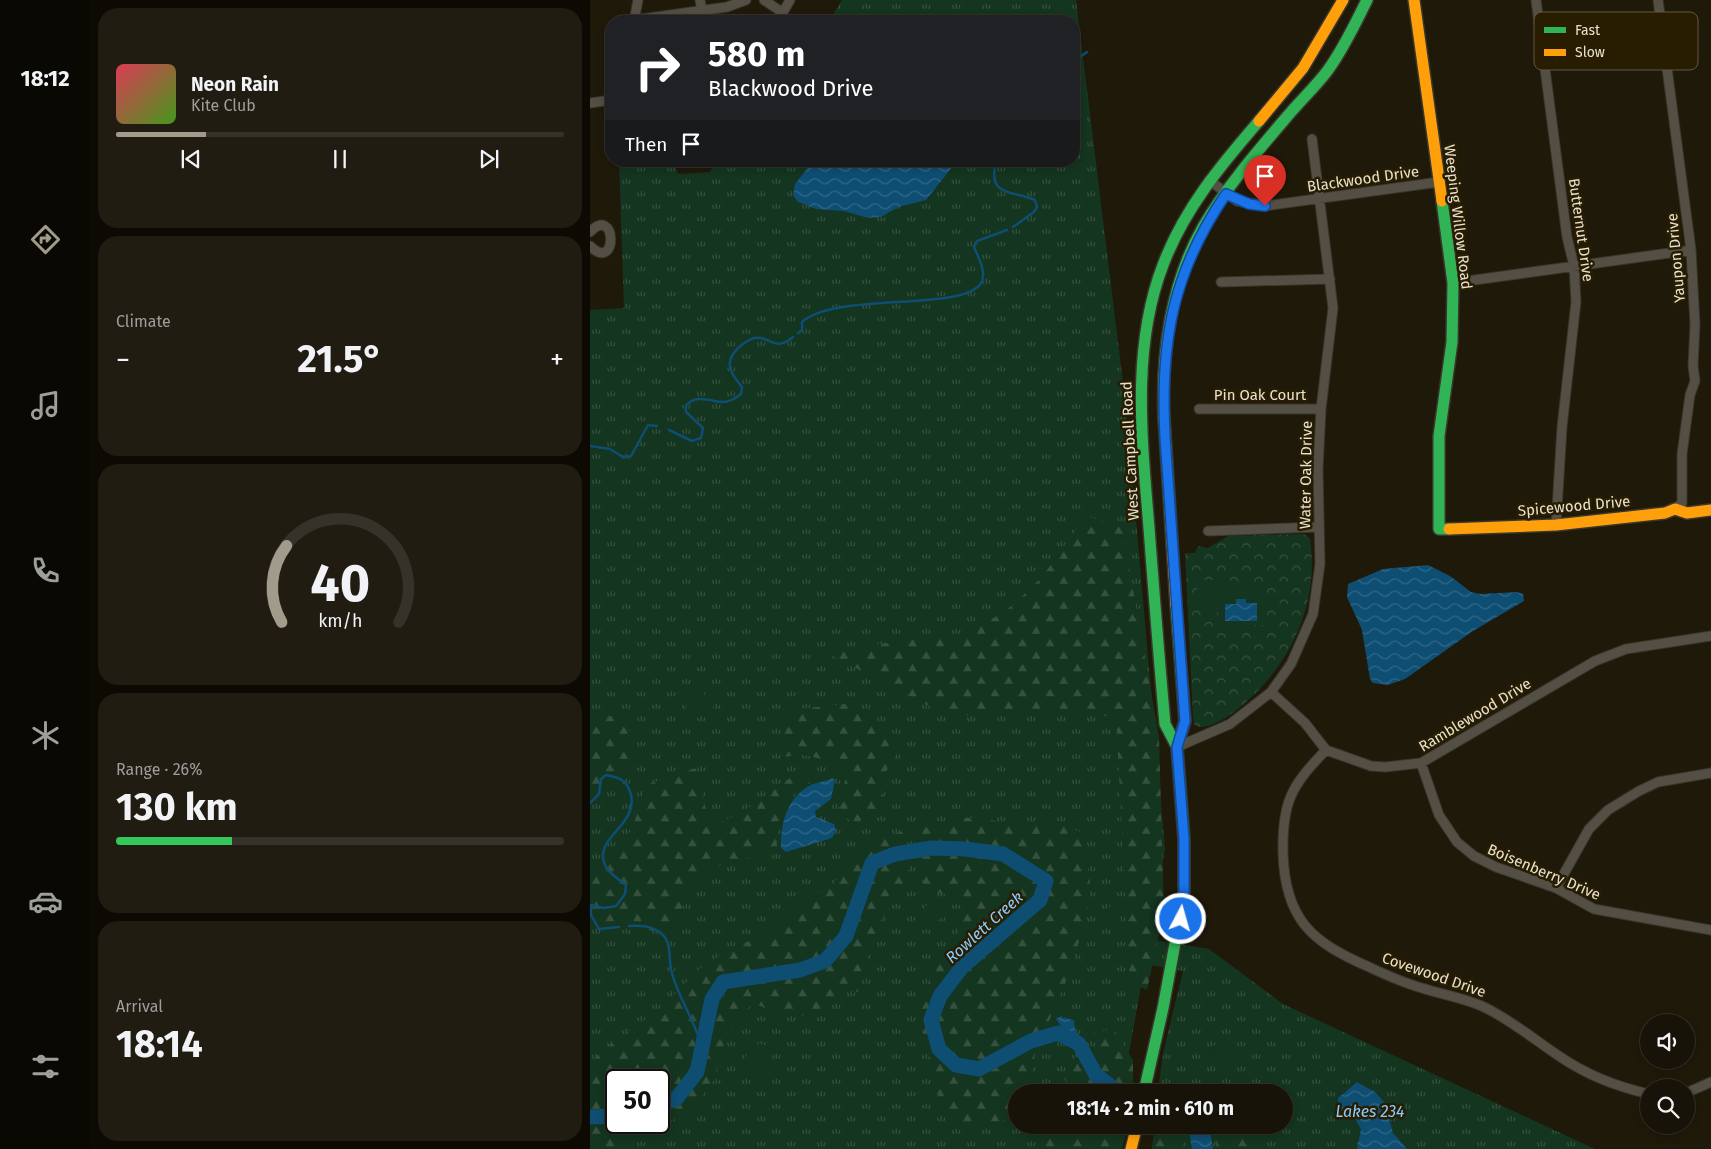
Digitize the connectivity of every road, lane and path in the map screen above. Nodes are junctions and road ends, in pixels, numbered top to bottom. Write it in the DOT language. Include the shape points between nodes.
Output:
graph roads {
  1 [pos="638,0"];
  2 [pos="700,0"];
  3 [pos="746,0"];
  4 [pos="764,0"];
  5 [pos="790,0"];
  6 [pos="1343,0"];
  7 [pos="1367,0"];
  8 [pos="1414,0"];
  9 [pos="702,12"];
  10 [pos="635,15"];
  11 [pos="679,15"];
  12 [pos="779,15"];
  13 [pos="782,15"];
  14 [pos="1303,67"];
  15 [pos="1545,70"];
  16 [pos="1667,70"];
  17 [pos="1318,81"];
  18 [pos="605,101"];
  19 [pos="590,103"];
  20 [pos="1312,140"];
  21 [pos="1209,180"];
  22 [pos="1438,182"];
  23 [pos="1226,194"];
  24 [pos="1320,200"];
  25 [pos="590,230"];
  26 [pos="590,246"];
  27 [pos="1691,250"];
  28 [pos="1574,266"];
  29 [pos="1330,279"];
  30 [pos="1221,282"];
  31 [pos="1453,283"];
  32 [pos="1199,409"];
  33 [pos="1321,409"];
  34 [pos="1675,509"];
  35 [pos="1711,510"];
  36 [pos="1556,524"];
  37 [pos="1319,527"];
  38 [pos="1439,528"];
  39 [pos="1208,531"];
  40 [pos="1711,636"];
  41 [pos="1272,692"];
  42 [pos="1177,747"];
  43 [pos="1326,750"];
  44 [pos="1421,763"];
  45 [pos="1711,773"];
  46 [pos="1556,888"];
  47 [pos="1711,930"];
  48 [pos="1711,1082"];
  49 [pos="1146,1084"];
  50 [pos="1695,1089"];
  51 [pos="1640,1092"];
  52 [pos="1135,1134"];
  53 [pos="1131,1149"];
  1 -- 10 [label="street"];
  2 -- 9 [label="street"];
  3 -- 9 [label="street"];
  4 -- 12 [label="street"];
  5 -- 13 [label="street"];
  6 -- 14 [label="main road, West Campbell Road" via="1325,36"];
  7 -- 17 [label="main road, West Campbell Road" via="1352,33"];
  8 -- 22 [label="main road, Weeping Willow Road"];
  9 -- 11 [label="street"];
  14 -- 17 [label="main road"];
  14 -- 21 [label="main road, West Campbell Road"];
  15 -- 28 [label="street, Butternut Drive" via="1567,237"];
  16 -- 27 [label="street, Yaupon Drive"];
  17 -- 23 [label="main road, West Campbell Road"];
  18 -- 19 [label="street"];
  20 -- 24 [label="street, Water Oak Drive"];
  21 -- 23 [label="street, Blackwood Drive"];
  21 -- 42 [label="main road, West Campbell Road" via="1178,230 1159,272 1147,318 1141,367 1140,411 1165,724"];
  22 -- 24 [label="street, Blackwood Drive"];
  22 -- 31 [label="main road, Weeping Willow Road"];
  23 -- 24 [label="street, Blackwood Drive" via="1249,204 1265,206"];
  23 -- 42 [label="main road, West Campbell Road" via="1203,227 1187,264 1173,307 1165,350 1165,447 1185,721"];
  24 -- 29 [label="street, Water Oak Drive"];
  25 -- 26 [label="street" via="598,226 606,228 613,239 610,247 603,251 595,251"];
  27 -- 28 [label="street"];
  27 -- 34 [label="street, Yaupon Drive" via="1696,381 1690,394 1682,454 1682,503"];
  28 -- 31 [label="street"];
  28 -- 36 [label="street, Butternut Drive" via="1576,302 1562,427"];
  29 -- 30 [label="street"];
  29 -- 33 [label="street, Water Oak Drive" via="1334,308"];
  31 -- 38 [label="main road, Weeping Willow Road" via="1452,342 1439,436"];
  32 -- 33 [label="street, Pin Oak Court"];
  33 -- 37 [label="street, Water Oak Drive"];
  34 -- 35 [label="main road, Spicewood Drive" via="1687,513"];
  34 -- 36 [label="main road, Spicewood Drive" via="1665,513"];
  36 -- 38 [label="main road, Spicewood Drive"];
  37 -- 39 [label="street"];
  37 -- 41 [label="street, Water Oak Drive" via="1320,564 1313,614 1291,664"];
  40 -- 44 [label="street, Ramblewood Drive" via="1633,648 1595,661"];
  41 -- 42 [label="street, Water Oak Drive" via="1230,724"];
  41 -- 43 [label="street"];
  42 -- 49 [label="main road, West Campbell Road" via="1184,839 1184,895"];
  43 -- 44 [label="street, Ramblewood Drive" via="1371,766"];
  43 -- 51 [label="street, Covewood Drive" via="1304,772 1293,789 1283,829 1286,886 1292,904 1312,934 1331,949 1395,978 1485,1007 1561,1058 1595,1076"];
  44 -- 46 [label="street, Boisenberry Drive" via="1439,815 1465,850 1496,867"];
  45 -- 46 [label="street" via="1658,782 1608,810 1589,829"];
  46 -- 47 [label="street, Boisenberry Drive" via="1581,904 1604,912"];
  48 -- 50 [label="street"];
  52 -- 53 [label="main road"];
}
